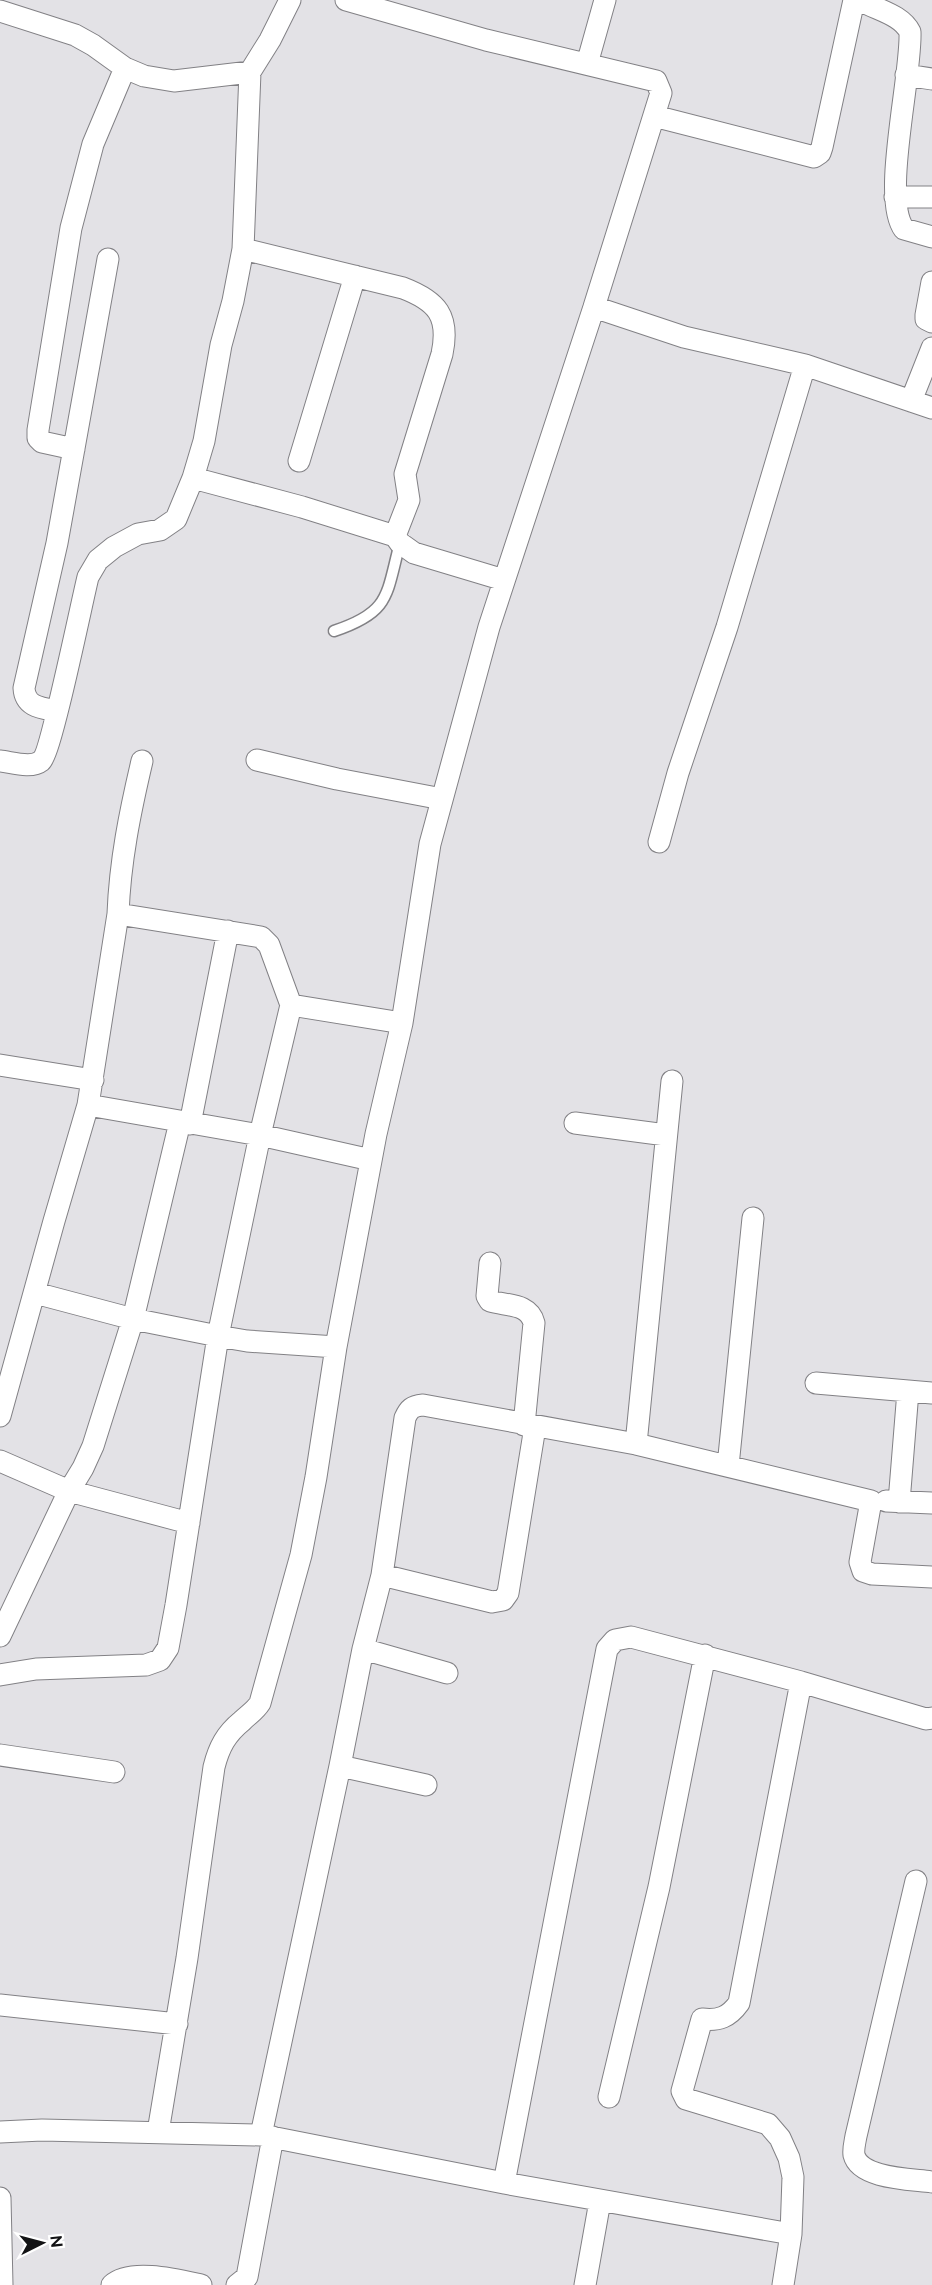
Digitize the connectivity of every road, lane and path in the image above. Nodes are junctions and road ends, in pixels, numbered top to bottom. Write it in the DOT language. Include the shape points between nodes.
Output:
graph roads {
  1 [pos="290,0"];
  2 [pos="346,0"];
  3 [pos="605,0"];
  4 [pos="854,0"];
  5 [pos="860,0"];
  6 [pos="0,11"];
  7 [pos="587,64"];
  8 [pos="125,68"];
  9 [pos="250,72"];
  10 [pos="906,75"];
  11 [pos="932,79"];
  12 [pos="654,116"];
  13 [pos="895,197"];
  14 [pos="932,197"];
  15 [pos="932,237"];
  16 [pos="243,249"];
  17 [pos="108,259"];
  18 [pos="355,276"];
  19 [pos="932,282"];
  20 [pos="594,307"];
  21 [pos="932,322"];
  22 [pos="932,348"];
  23 [pos="806,365"];
  24 [pos="911,401"];
  25 [pos="932,408"];
  26 [pos="74,449"];
  27 [pos="299,461"];
  28 [pos="193,478"];
  29 [pos="397,539"];
  30 [pos="504,579"];
  31 [pos="334,632"];
  32 [pos="57,711"];
  33 [pos="257,760"];
  34 [pos="0,761"];
  35 [pos="142,761"];
  36 [pos="442,799"];
  37 [pos="659,842"];
  38 [pos="118,914"];
  39 [pos="228,931"];
  40 [pos="291,1005"];
  41 [pos="402,1023"];
  42 [pos="0,1065"];
  43 [pos="93,1080"];
  44 [pos="672,1081"];
  45 [pos="88,1105"];
  46 [pos="185,1123"];
  47 [pos="575,1123"];
  48 [pos="260,1135"];
  49 [pos="666,1135"];
  50 [pos="371,1160"];
  51 [pos="753,1218"];
  52 [pos="490,1263"];
  53 [pos="35,1293"];
  54 [pos="133,1319"];
  55 [pos="218,1336"];
  56 [pos="336,1347"];
  57 [pos="8,1357"];
  58 [pos="816,1383"];
  59 [pos="908,1391"];
  60 [pos="932,1393"];
  61 [pos="0,1416"];
  62 [pos="530,1426"];
  63 [pos="636,1444"];
  64 [pos="0,1461"];
  65 [pos="728,1466"];
  66 [pos="69,1491"];
  67 [pos="871,1501"];
  68 [pos="899,1502"];
  69 [pos="932,1503"];
  70 [pos="189,1523"];
  71 [pos="382,1575"];
  72 [pos="932,1577"];
  73 [pos="0,1636"];
  74 [pos="363,1649"];
  75 [pos="705,1655"];
  76 [pos="447,1673"];
  77 [pos="0,1675"];
  78 [pos="801,1682"];
  79 [pos="932,1718"];
  80 [pos="0,1755"];
  81 [pos="340,1766"];
  82 [pos="114,1772"];
  83 [pos="426,1785"];
  84 [pos="916,1881"];
  85 [pos="0,2005"];
  86 [pos="177,2024"];
  87 [pos="609,2097"];
  88 [pos="0,2132"];
  89 [pos="158,2132"];
  90 [pos="267,2136"];
  91 [pos="932,2182"];
  92 [pos="504,2183"];
  93 [pos="0,2198"];
  94 [pos="600,2201"];
  95 [pos="790,2234"];
  96 [pos="2,2285"];
  97 [pos="112,2285"];
  98 [pos="202,2285"];
  99 [pos="237,2285"];
  100 [pos="585,2285"];
  101 [pos="783,2285"];
  1 -- 9 [label="street"];
  2 -- 7 [label="street"];
  3 -- 7 [label="street"];
  4 -- 12 [label="street" via="822,147 814,157"];
  5 -- 10 [label="street" via="906,24 910,32"];
  6 -- 8 [label="street" via="75,35"];
  7 -- 12 [label="street" via="656,81 661,93"];
  8 -- 9 [label="street" via="174,81"];
  8 -- 26 [label="street" via="93,144 71,228 38,430 42,442"];
  9 -- 16 [label="street"];
  10 -- 11 [label="street"];
  10 -- 13 [label="street"];
  12 -- 20 [label="street"];
  13 -- 14 [label="street"];
  13 -- 15 [label="street" via="897,217 904,229"];
  16 -- 18 [label="street"];
  16 -- 28 [label="street"];
  17 -- 26 [label="street"];
  18 -- 27 [label="street"];
  18 -- 29 [label="street" via="403,288 426,299 440,312 443,324 442,354 405,474 409,500"];
  19 -- 21 [label="street" via="926,315"];
  20 -- 23 [label="street" via="684,337"];
  20 -- 30 [label="street"];
  22 -- 24 [label="street"];
  23 -- 24 [label="street"];
  23 -- 37 [label="street"];
  24 -- 25 [label="street"];
  26 -- 32 [label="street" via="24,688 27,700 34,706"];
  28 -- 29 [label="street" via="302,507"];
  28 -- 32 [label="street" via="176,519 160,530 138,534 114,546 98,560 88,578"];
  29 -- 30 [label="street" via="414,553"];
  29 -- 31 [label="lane" via="385,599 359,623"];
  30 -- 36 [label="street"];
  32 -- 34 [label="street" via="41,761 32,765"];
  33 -- 36 [label="street"];
  35 -- 38 [label="street" via="126,831"];
  36 -- 41 [label="street" via="429,844"];
  38 -- 39 [label="street"];
  38 -- 43 [label="street"];
  39 -- 40 [label="street" via="261,938 269,945"];
  39 -- 46 [label="street"];
  40 -- 41 [label="street"];
  40 -- 48 [label="street"];
  41 -- 50 [label="street"];
  42 -- 43 [label="street"];
  43 -- 45 [label="street"];
  44 -- 49 [label="street"];
  45 -- 46 [label="street"];
  45 -- 53 [label="street"];
  46 -- 48 [label="street"];
  46 -- 54 [label="street"];
  47 -- 49 [label="street"];
  48 -- 50 [label="street"];
  48 -- 55 [label="street"];
  49 -- 63 [label="street"];
  50 -- 56 [label="street"];
  51 -- 65 [label="street"];
  52 -- 62 [label="street" via="490,1301 525,1308 532,1314"];
  53 -- 54 [label="street"];
  53 -- 57 [label="street"];
  54 -- 55 [label="street"];
  54 -- 66 [label="street" via="93,1446"];
  55 -- 56 [label="street"];
  55 -- 70 [label="street"];
  56 -- 86 [label="street" via="301,1555 260,1703 225,1737 214,1767"];
  57 -- 61 [label="street"];
  58 -- 59 [label="street"];
  59 -- 60 [label="street"];
  59 -- 68 [label="street"];
  62 -- 63 [label="street"];
  62 -- 71 [label="street" via="423,1405 408,1410"];
  62 -- 71 [label="street" via="508,1593 503,1600 492,1602"];
  63 -- 65 [label="street"];
  64 -- 66 [label="street"];
  65 -- 67 [label="street"];
  66 -- 70 [label="street"];
  66 -- 73 [label="street"];
  67 -- 68 [label="street"];
  67 -- 72 [label="street" via="860,1562 863,1571"];
  68 -- 69 [label="street"];
  70 -- 77 [label="street" via="168,1648 160,1660 146,1665 36,1669"];
  71 -- 74 [label="street"];
  74 -- 76 [label="street"];
  74 -- 81 [label="street"];
  75 -- 78 [label="street"];
  75 -- 87 [label="street" via="659,1887"];
  75 -- 92 [label="street" via="632,1637 615,1640 608,1649"];
  78 -- 79 [label="street"];
  78 -- 95 [label="street" via="739,2003 731,2014 716,2020 702,2019 682,2091 686,2099 768,2124 780,2138 793,2177"];
  80 -- 82 [label="street"];
  81 -- 83 [label="street"];
  81 -- 90 [label="street"];
  84 -- 91 [label="street" via="854,2154 867,2171"];
  85 -- 86 [label="street"];
  86 -- 89 [label="street"];
  88 -- 89 [label="street"];
  89 -- 90 [label="street"];
  90 -- 92 [label="street"];
  90 -- 99 [label="street" via="247,2277"];
  92 -- 94 [label="street"];
  93 -- 96 [label="street"];
  94 -- 95 [label="street"];
  94 -- 100 [label="street"];
  95 -- 101 [label="street"];
  97 -- 98 [label="street" via="128,2277"];
}
